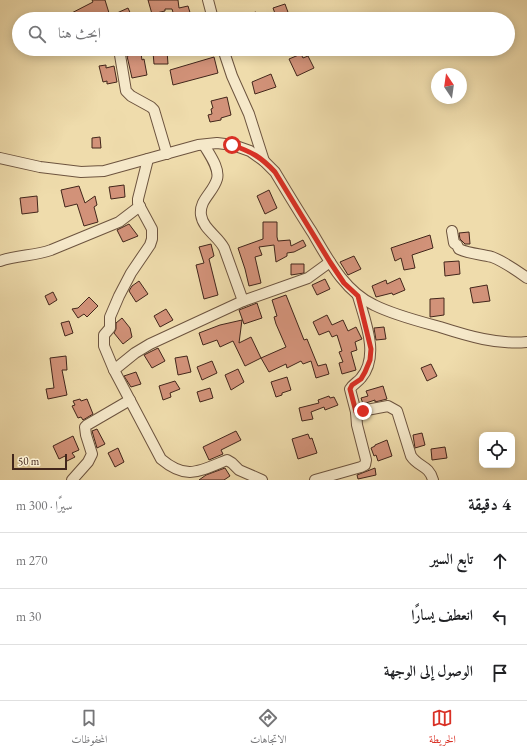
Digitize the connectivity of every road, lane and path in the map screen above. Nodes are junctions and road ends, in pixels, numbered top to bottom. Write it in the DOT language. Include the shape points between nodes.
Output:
graph roads {
  1 [pos="208,0"];
  2 [pos="211,12"];
  3 [pos="120,56"];
  4 [pos="225,56"];
  5 [pos="204,144"];
  6 [pos="167,154"];
  7 [pos="0,158"];
  8 [pos="148,159"];
  9 [pos="264,161"];
  10 [pos="140,206"];
  11 [pos="452,231"];
  12 [pos="0,261"];
  13 [pos="330,262"];
  14 [pos="527,278"];
  15 [pos="358,296"];
  16 [pos="243,302"];
  17 [pos="527,342"];
  18 [pos="114,370"];
  19 [pos="130,400"];
  20 [pos="356,412"];
  21 [pos="72,480"];
  22 [pos="262,480"];
  23 [pos="315,480"];
  24 [pos="434,480"];
  1 -- 2 [label="street"];
  3 -- 6 [label="street" via="126,91 154,110"];
  4 -- 9 [label="street" via="249,114"];
  5 -- 6 [label="street"];
  5 -- 9 [label="street" via="232,145 250,151"];
  5 -- 16 [label="street" via="216,168 217,179 203,200 201,216 206,227 221,241"];
  6 -- 8 [label="street"];
  7 -- 8 [label="street" via="40,167 81,172 104,171"];
  8 -- 10 [label="street" via="138,199"];
  9 -- 13 [label="street" via="275,172"];
  10 -- 12 [label="street" via="119,222 41,254"];
  10 -- 18 [label="street" via="152,229 152,239 119,296 110,317 110,328 104,335 104,346"];
  11 -- 14 [label="street" via="454,244 458,245 459,250 494,258"];
  13 -- 15 [label="street" via="344,283"];
  13 -- 16 [label="street" via="308,278"];
  15 -- 17 [label="street" via="380,308 446,329 497,342"];
  15 -- 20 [label="street" via="371,349 365,372 350,389"];
  16 -- 18 [label="street" via="150,344"];
  18 -- 19 [label="street"];
  19 -- 21 [label="street" via="85,427 92,454"];
  19 -- 22 [label="street" via="161,459 171,469 192,474 227,460 239,470"];
  20 -- 23 [label="street" via="365,465"];
  20 -- 24 [label="street" via="388,406 398,411 411,456 431,473"];
}
